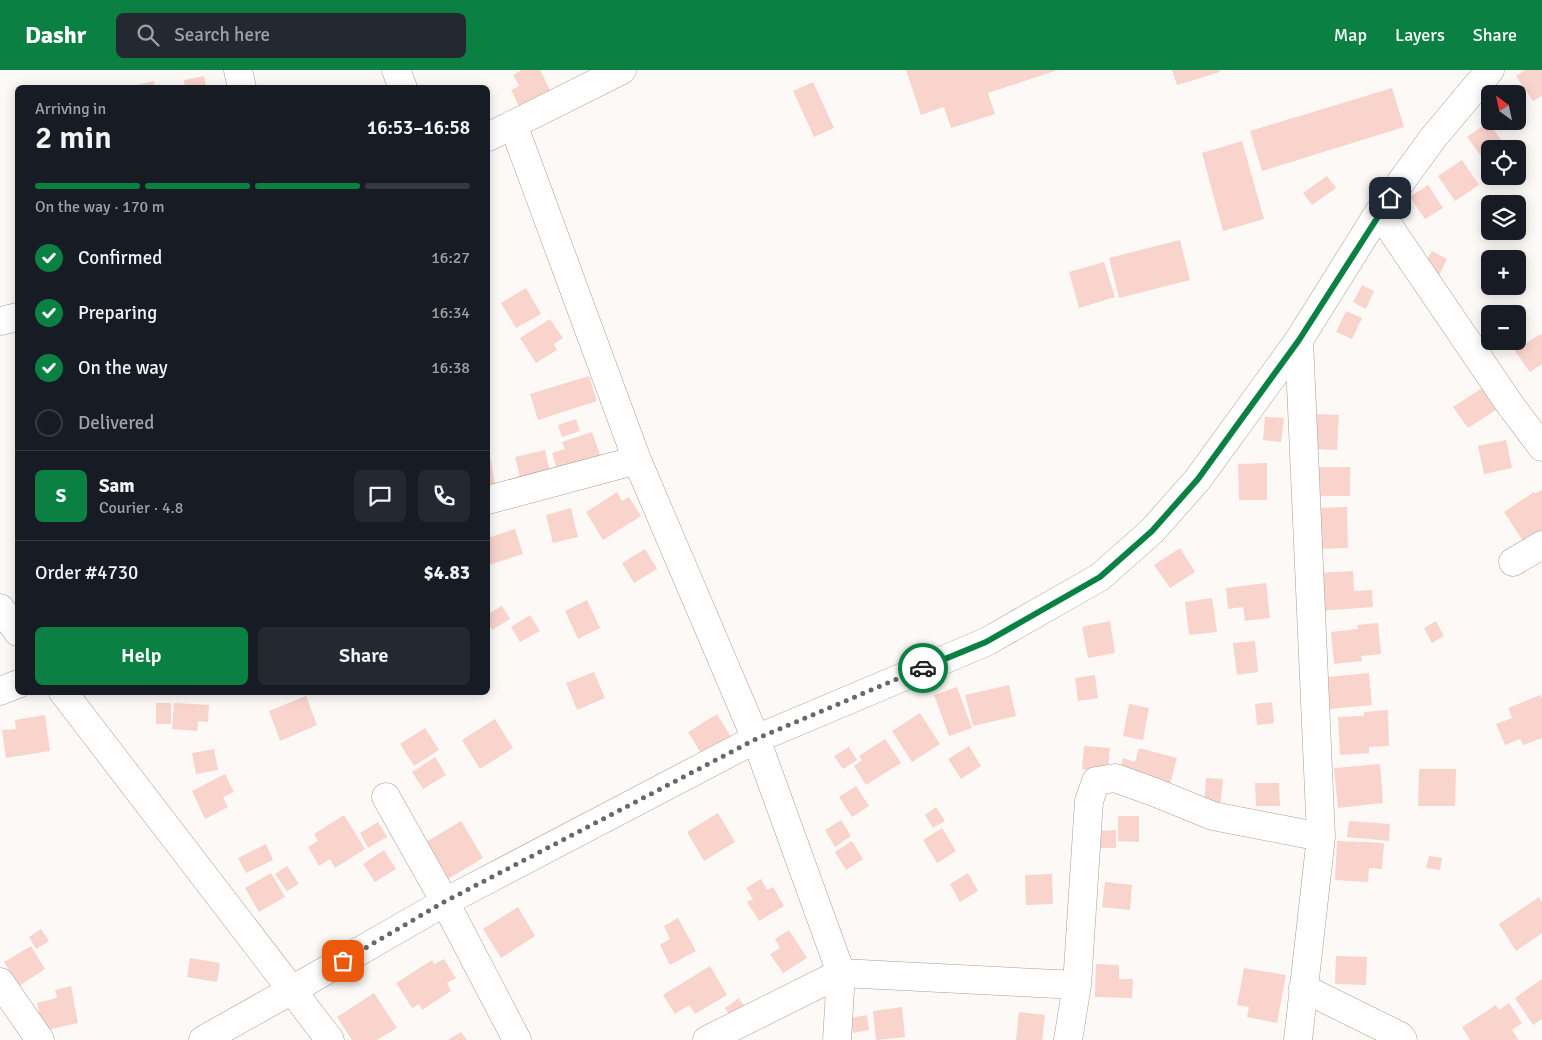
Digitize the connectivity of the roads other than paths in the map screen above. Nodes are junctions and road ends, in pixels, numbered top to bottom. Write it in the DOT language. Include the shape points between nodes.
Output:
graph roads {
  1 [pos="238,70"];
  2 [pos="396,70"];
  3 [pos="1490,70"];
  4 [pos="612,72"];
  5 [pos="241,85"];
  6 [pos="402,85"];
  7 [pos="513,124"];
  8 [pos="490,137"];
  9 [pos="1380,212"];
  10 [pos="15,318"];
  11 [pos="0,321"];
  12 [pos="1299,340"];
  13 [pos="1542,447"];
  14 [pos="637,460"];
  15 [pos="490,499"];
  16 [pos="1542,545"];
  17 [pos="1513,562"];
  18 [pos="0,608"];
  19 [pos="15,628"];
  20 [pos="15,685"];
  21 [pos="0,691"];
  22 [pos="65,695"];
  23 [pos="756,739"];
  24 [pos="386,797"];
  25 [pos="1321,837"];
  26 [pos="444,902"];
  27 [pos="841,973"];
  28 [pos="0,982"];
  29 [pos="1077,985"];
  30 [pos="1304,988"];
  31 [pos="292,990"];
  32 [pos="40,1040"];
  33 [pos="203,1040"];
  34 [pos="330,1040"];
  35 [pos="517,1040"];
  36 [pos="707,1040"];
  37 [pos="837,1040"];
  38 [pos="1068,1040"];
  39 [pos="1298,1040"];
  40 [pos="1403,1040"];
  1 -- 5 [label="street"];
  2 -- 6 [label="street"];
  3 -- 9 [label="street" via="1433,138"];
  4 -- 7 [label="street"];
  7 -- 8 [label="street"];
  7 -- 14 [label="street"];
  9 -- 12 [label="street"];
  9 -- 13 [label="street"];
  10 -- 11 [label="street"];
  12 -- 23 [label="street" via="1198,479 1152,531 1100,577 986,642"];
  12 -- 25 [label="street"];
  14 -- 15 [label="street"];
  14 -- 23 [label="street"];
  16 -- 17 [label="street"];
  18 -- 19 [label="street"];
  20 -- 21 [label="street"];
  22 -- 31 [label="street"];
  23 -- 26 [label="street"];
  23 -- 27 [label="street"];
  24 -- 26 [label="street"];
  25 -- 29 [label="street" via="1213,816 1114,778 1096,781 1088,801"];
  25 -- 30 [label="street"];
  26 -- 31 [label="street"];
  26 -- 35 [label="street"];
  27 -- 29 [label="street"];
  27 -- 36 [label="street"];
  27 -- 37 [label="street"];
  28 -- 32 [label="street"];
  29 -- 38 [label="street"];
  30 -- 39 [label="street"];
  30 -- 40 [label="street"];
  31 -- 33 [label="street"];
  31 -- 34 [label="street"];
}
